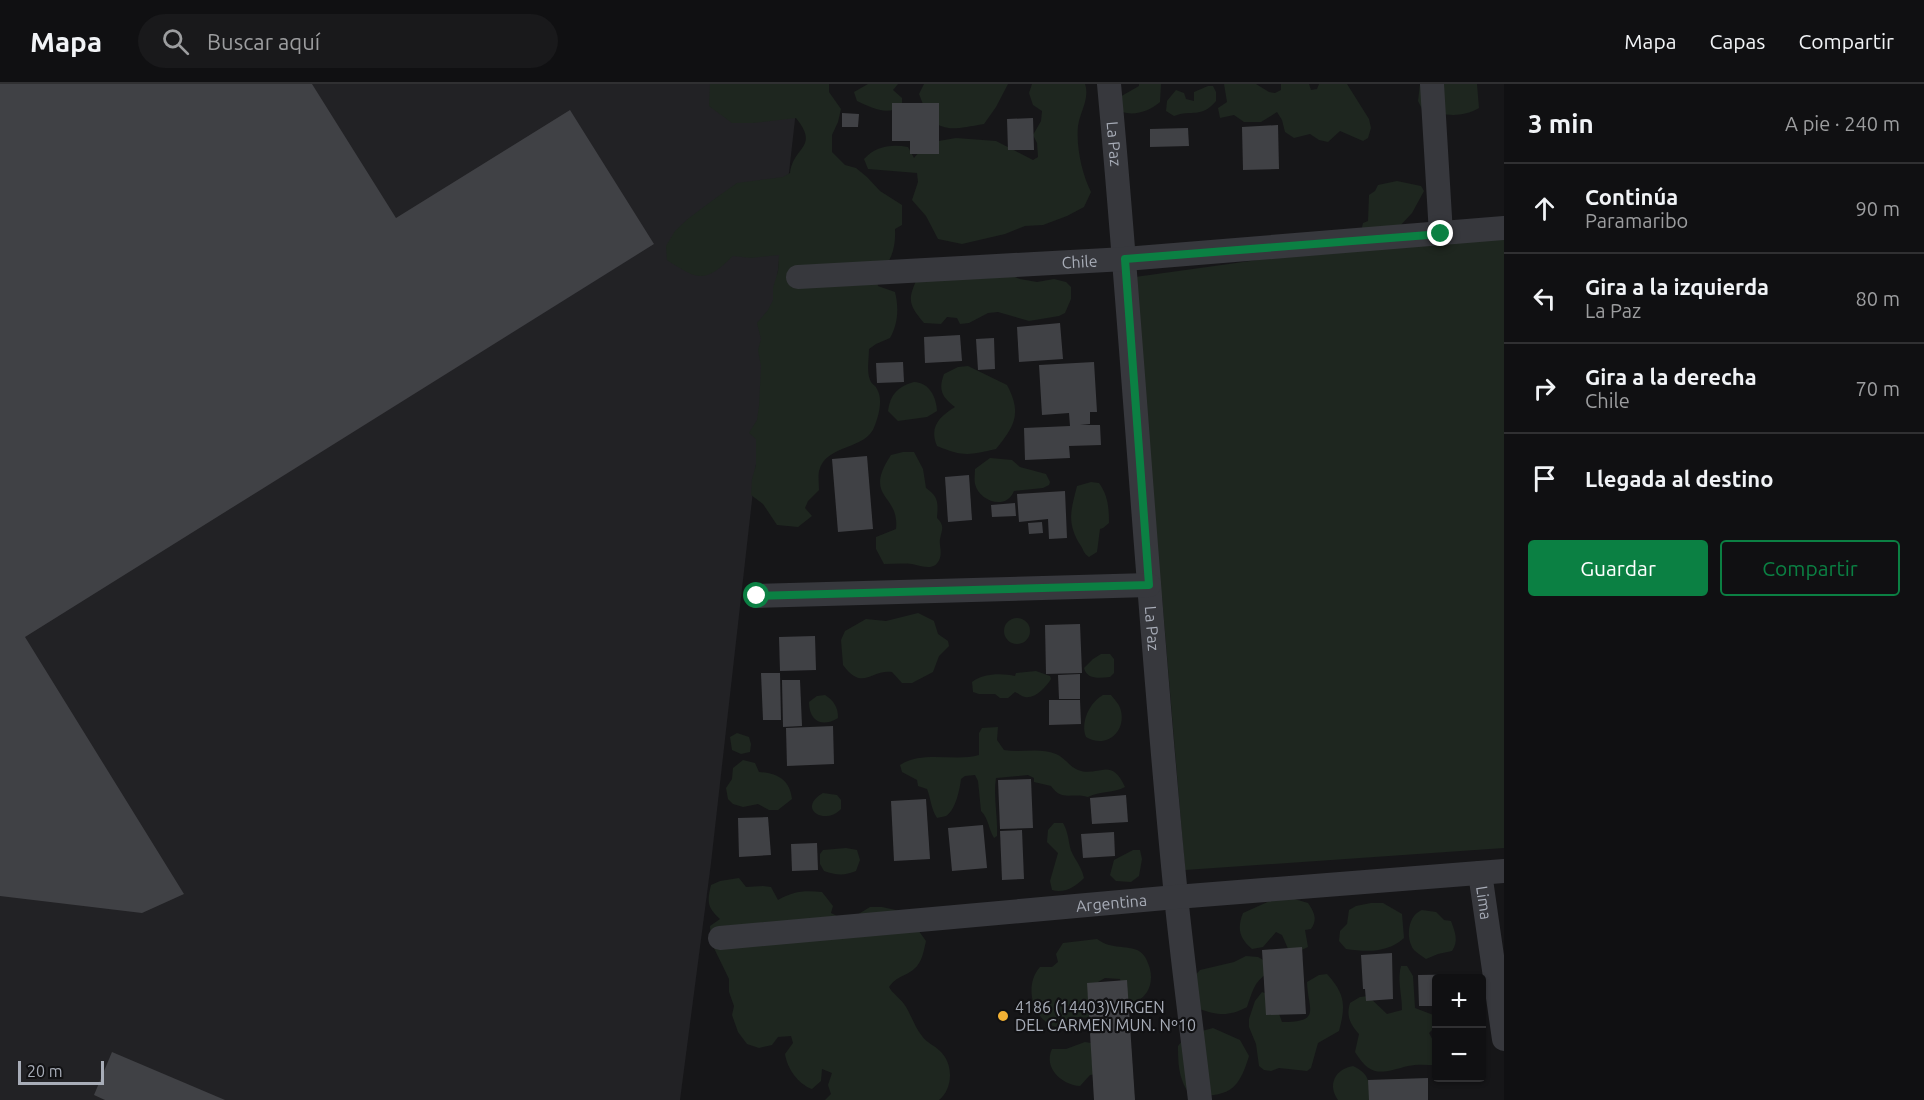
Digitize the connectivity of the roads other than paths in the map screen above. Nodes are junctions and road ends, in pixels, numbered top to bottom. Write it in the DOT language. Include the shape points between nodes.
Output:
graph roads {
  1 [pos="1109,84"];
  2 [pos="1432,84"];
  3 [pos="1504,228"];
  4 [pos="1441,234"];
  5 [pos="1125,259"];
  6 [pos="798,278"];
  7 [pos="1149,585"];
  8 [pos="757,596"];
  9 [pos="1504,871"];
  10 [pos="1480,873"];
  11 [pos="1176,897"];
  12 [pos="720,938"];
  13 [pos="1504,1040"];
  14 [pos="1200,1100"];
  1 -- 5 [label="street, La Paz"];
  2 -- 4 [label="street"];
  3 -- 4 [label="street, Chile"];
  4 -- 5 [label="street, Chile"];
  5 -- 6 [label="street, Chile"];
  5 -- 7 [label="street, La Paz"];
  7 -- 8 [label="street"];
  7 -- 11 [label="street, La Paz"];
  9 -- 10 [label="street, Argentina"];
  10 -- 11 [label="street, Argentina"];
  10 -- 13 [label="street, Lima"];
  11 -- 12 [label="street, Argentina"];
  11 -- 14 [label="street, La Paz"];
}
